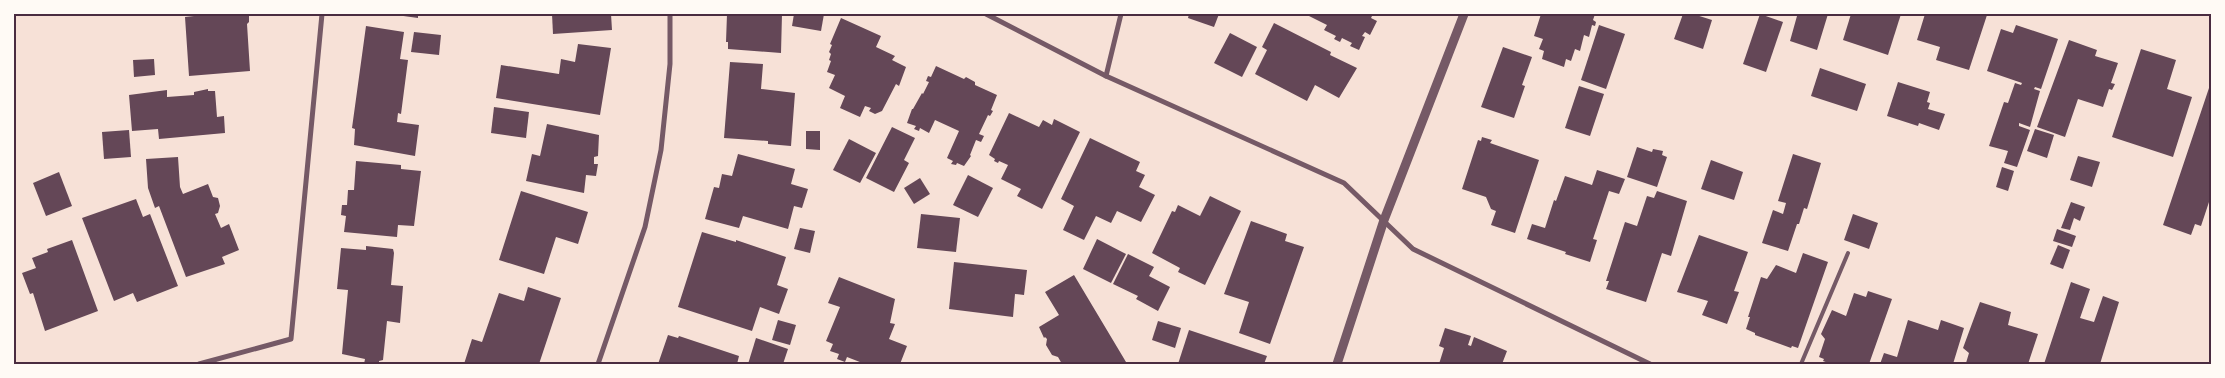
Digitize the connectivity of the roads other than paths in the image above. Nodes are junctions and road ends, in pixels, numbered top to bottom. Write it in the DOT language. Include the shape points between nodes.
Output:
graph roads {
  1 [pos="322,14"];
  2 [pos="670,14"];
  3 [pos="986,14"];
  4 [pos="1121,14"];
  5 [pos="1464,14"];
  6 [pos="1106,76"];
  7 [pos="1384,220"];
  8 [pos="1848,253"];
  9 [pos="199,364"];
  10 [pos="598,364"];
  11 [pos="1337,364"];
  12 [pos="1650,364"];
  13 [pos="1801,364"];
  1 -- 9 [label="street" via="291,339"];
  2 -- 10 [label="street" via="670,64 662,140 645,227"];
  3 -- 6 [label="street"];
  4 -- 6 [label="street"];
  5 -- 7 [label="street"];
  6 -- 7 [label="street" via="1344,184"];
  7 -- 11 [label="street"];
  7 -- 12 [label="street" via="1413,249"];
  8 -- 13 [label="lane"];
}
